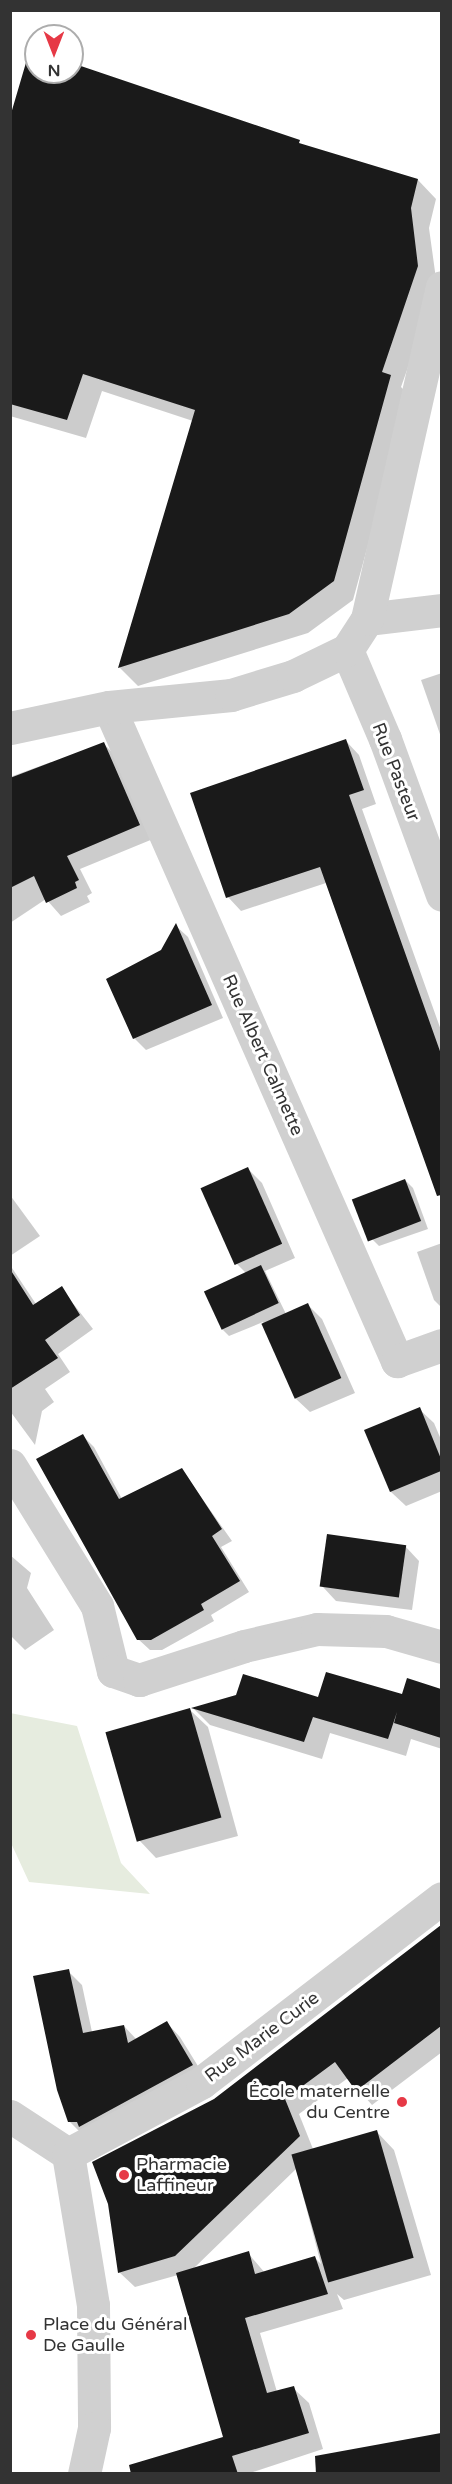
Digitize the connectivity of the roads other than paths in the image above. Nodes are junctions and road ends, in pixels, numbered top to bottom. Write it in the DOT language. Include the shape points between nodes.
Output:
graph roads {
  1 [pos="441,287"];
  2 [pos="441,610"];
  3 [pos="368,619"];
  4 [pos="346,650"];
  5 [pos="109,706"];
  6 [pos="10,728"];
  7 [pos="441,895"];
  8 [pos="441,1345"];
  9 [pos="10,1465"];
  10 [pos="441,1647"];
  11 [pos="441,1898"];
  12 [pos="10,2116"];
  13 [pos="68,2154"];
  14 [pos="84,2474"];
  1 -- 3 [label="street"];
  2 -- 3 [label="street"];
  3 -- 4 [label="street"];
  4 -- 5 [label="street" via="293,676 231,695"];
  4 -- 7 [label="street, Rue Pasteur" via="385,739"];
  5 -- 6 [label="street"];
  5 -- 8 [label="street, Rue Albert Calmette" via="398,1361"];
  9 -- 10 [label="street" via="97,1606 113,1671 140,1680 244,1646 317,1629 386,1631"];
  11 -- 13 [label="street, Rue Marie Curie" via="202,2082"];
  12 -- 13 [label="street"];
  13 -- 14 [label="street" via="93,2305 93,2428"];
}
